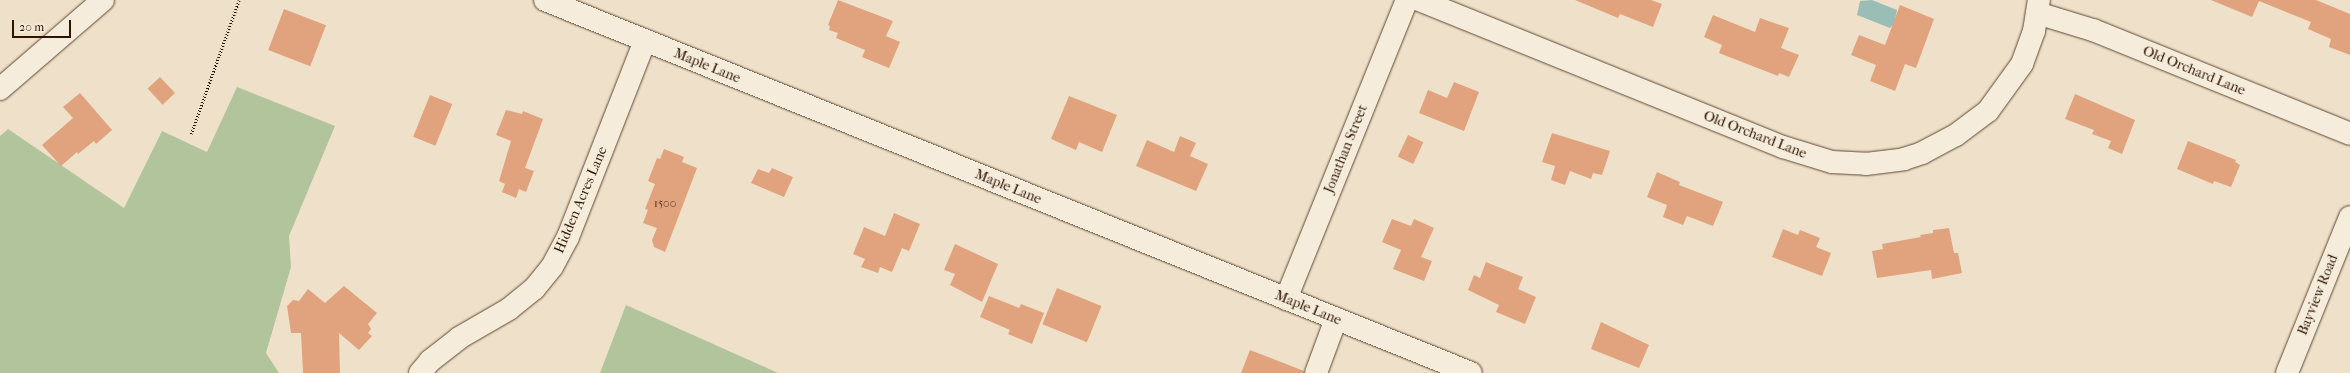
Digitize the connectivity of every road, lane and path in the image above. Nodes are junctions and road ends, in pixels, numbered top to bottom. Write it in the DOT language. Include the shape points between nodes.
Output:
graph roads {
  1 [pos="102,0"];
  2 [pos="239,0"];
  3 [pos="544,0"];
  4 [pos="1407,0"];
  5 [pos="1419,0"];
  6 [pos="2038,7"];
  7 [pos="645,41"];
  8 [pos="0,90"];
  9 [pos="191,134"];
  10 [pos="2350,134"];
  11 [pos="2350,217"];
  12 [pos="1286,299"];
  13 [pos="1336,319"];
  14 [pos="420,373"];
  15 [pos="1316,373"];
  16 [pos="1471,373"];
  17 [pos="2287,373"];
  1 -- 8 [label="street"];
  2 -- 9 [label="path"];
  3 -- 7 [label="street, Maple Lane"];
  4 -- 12 [label="street, Jonathan Street"];
  5 -- 6 [label="street, Old Orchard Lane" via="1783,147 1813,157 1849,163 1886,162 1922,153 1956,135 1988,111 2012,81 2029,46"];
  6 -- 10 [label="street, Old Orchard Lane"];
  7 -- 12 [label="street, Maple Lane"];
  7 -- 14 [label="street, Hidden Acres Lane" via="568,237 552,267 534,289 509,309 459,338 430,361"];
  11 -- 17 [label="street, Bayview Road"];
  12 -- 13 [label="street, Maple Lane"];
  13 -- 15 [label="street"];
  13 -- 16 [label="street, Maple Lane"];
}
